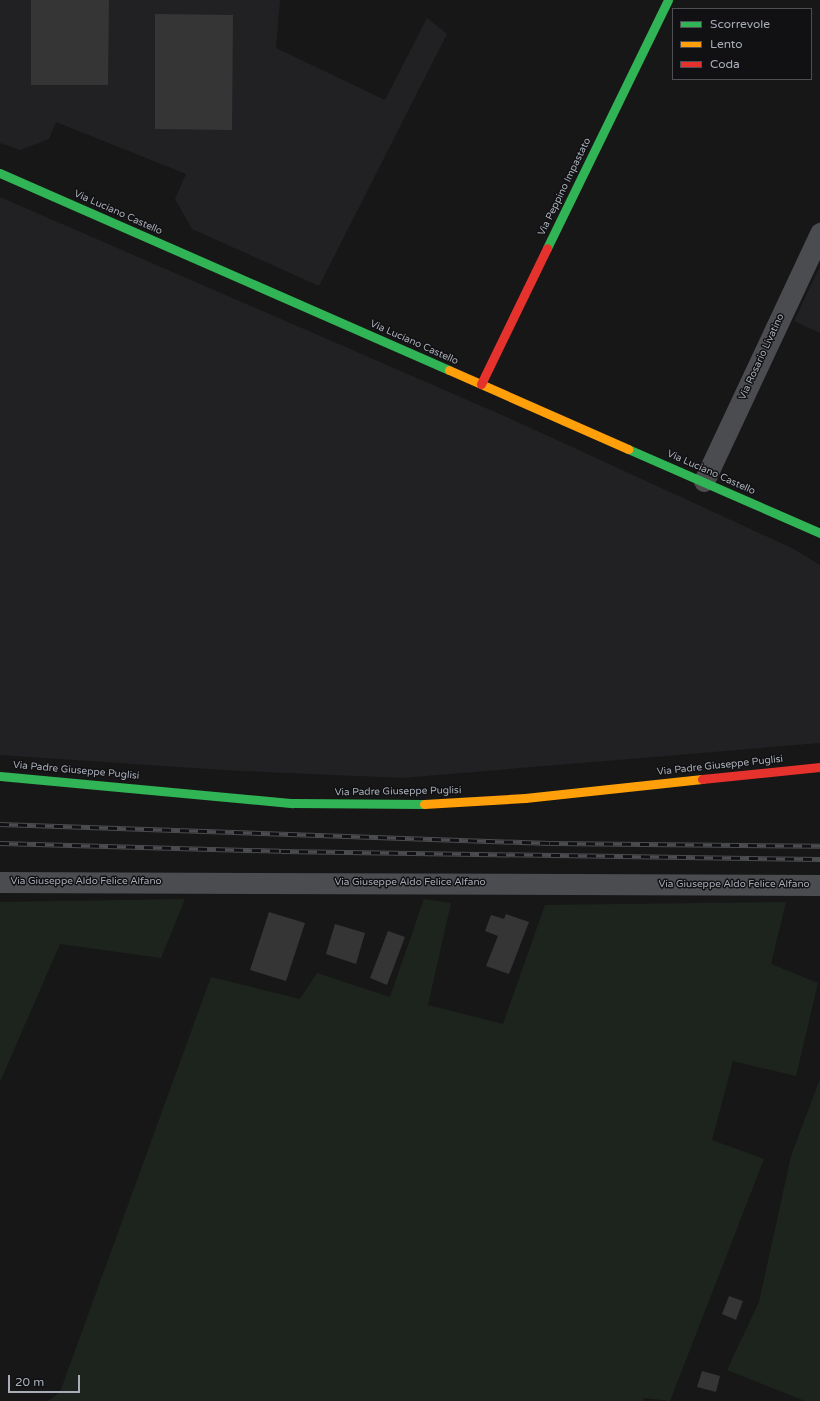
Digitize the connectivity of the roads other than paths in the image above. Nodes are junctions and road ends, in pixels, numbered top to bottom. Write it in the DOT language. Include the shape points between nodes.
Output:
graph roads {
  1 [pos="668,0"];
  2 [pos="0,173"];
  3 [pos="820,233"];
  4 [pos="482,384"];
  5 [pos="704,481"];
  6 [pos="820,533"];
  7 [pos="820,767"];
  8 [pos="0,776"];
  9 [pos="0,882"];
  10 [pos="820,885"];
  1 -- 4 [label="street, Via Peppino Impastato"];
  2 -- 4 [label="street, Via Luciano Castello"];
  3 -- 5 [label="street, Via Rosario Livatino"];
  4 -- 5 [label="street, Via Luciano Castello"];
  5 -- 6 [label="street, Via Luciano Castello"];
  7 -- 8 [label="street, Via Padre Giuseppe Puglisi" via="525,798 433,804 293,803"];
  9 -- 10 [label="street, Via Giuseppe Aldo Felice Alfano"];
}
